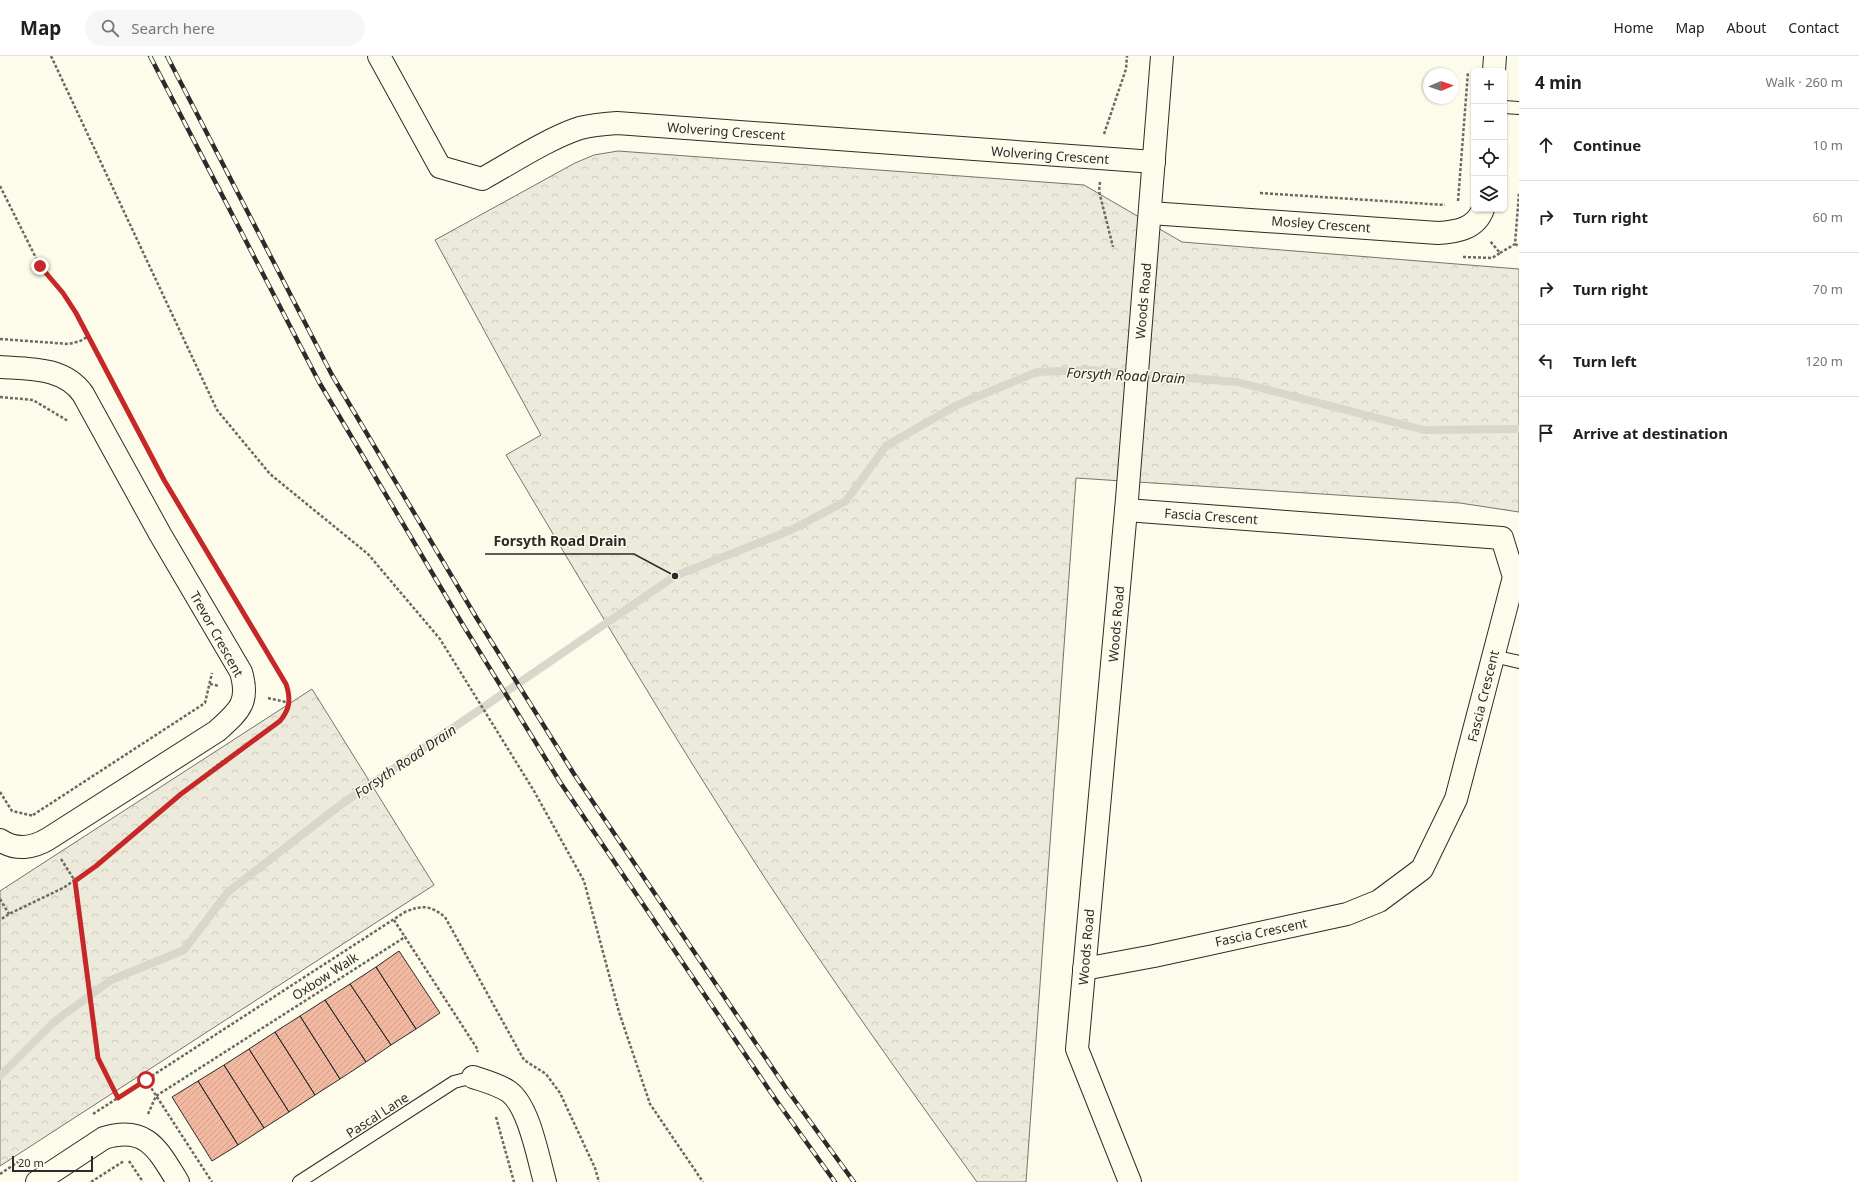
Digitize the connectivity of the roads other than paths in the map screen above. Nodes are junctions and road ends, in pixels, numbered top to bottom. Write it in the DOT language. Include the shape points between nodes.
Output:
graph roads {
  1 [pos="379,56"];
  2 [pos="1162,56"];
  3 [pos="1495,56"];
  4 [pos="1494,68"];
  5 [pos="1507,107"];
  6 [pos="1519,108"];
  7 [pos="1154,162"];
  8 [pos="1481,212"];
  9 [pos="1150,213"];
  10 [pos="0,367"];
  11 [pos="1127,504"];
  12 [pos="1493,656"];
  13 [pos="1519,662"];
  14 [pos="0,840"];
  15 [pos="1084,969"];
  16 [pos="473,1077"];
  17 [pos="36,1182"];
  18 [pos="178,1182"];
  19 [pos="299,1182"];
  20 [pos="545,1182"];
  21 [pos="1130,1182"];
  1 -- 7 [label="street, Wolvering Crescent" via="440,167 482,179 562,135 580,128 617,124"];
  2 -- 7 [label="street, Woods Road"];
  3 -- 4 [label="street"];
  5 -- 6 [label="lane"];
  7 -- 9 [label="street, Woods Road"];
  8 -- 9 [label="street, Mosley Crescent" via="1471,226 1456,232 1438,233"];
  9 -- 11 [label="street, Woods Road"];
  10 -- 14 [label="street, Trevor Crescent" via="60,374 80,389 160,534 241,672 245,693 238,710 217,731 48,839 24,847 14,847"];
  11 -- 12 [label="street, Fascia Crescent" via="1502,538 1514,577"];
  11 -- 15 [label="street, Woods Road"];
  12 -- 13 [label="lane"];
  12 -- 15 [label="street, Fascia Crescent" via="1456,799 1422,869 1379,901 1347,914"];
  15 -- 21 [label="street, Woods Road" via="1077,1049"];
  16 -- 19 [label="lane, Pascal Lane" via="454,1082"];
  16 -- 20 [label="street" via="509,1092 525,1113"];
  17 -- 18 [label="street" via="104,1138 117,1134 138,1136 148,1141"];
}
